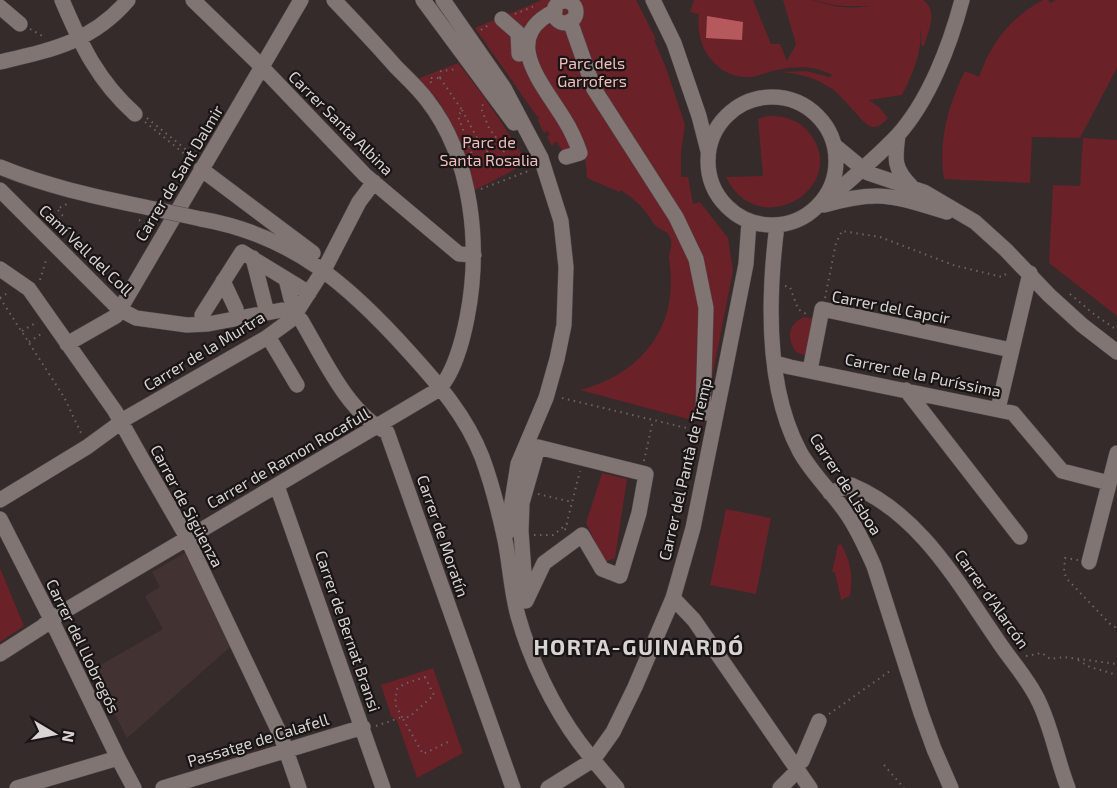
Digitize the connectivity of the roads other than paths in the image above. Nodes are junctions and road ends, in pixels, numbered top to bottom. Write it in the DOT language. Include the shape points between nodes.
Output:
graph roads {
  1 [pos="62,0"];
  2 [pos="128,0"];
  3 [pos="193,0"];
  4 [pos="301,0"];
  5 [pos="334,0"];
  6 [pos="423,0"];
  7 [pos="442,0"];
  8 [pos="653,0"];
  9 [pos="962,0"];
  10 [pos="561,4"];
  11 [pos="0,7"];
  12 [pos="502,19"];
  13 [pos="20,24"];
  14 [pos="81,43"];
  15 [pos="0,62"];
  16 [pos="262,69"];
  17 [pos="536,75"];
  18 [pos="141,116"];
  19 [pos="898,135"];
  20 [pos="834,146"];
  21 [pos="708,151"];
  22 [pos="566,157"];
  23 [pos="199,164"];
  24 [pos="536,164"];
  25 [pos="0,167"];
  26 [pos="862,168"];
  27 [pos="374,182"];
  28 [pos="914,188"];
  29 [pos="0,190"];
  30 [pos="819,206"];
  31 [pos="968,218"];
  32 [pos="749,222"];
  33 [pos="777,225"];
  34 [pos="474,255"];
  35 [pos="253,258"];
  36 [pos="325,268"];
  37 [pos="0,269"];
  38 [pos="1030,273"];
  39 [pos="286,279"];
  40 [pos="223,281"];
  41 [pos="309,293"];
  42 [pos="291,299"];
  43 [pos="265,305"];
  44 [pos="119,309"];
  45 [pos="236,309"];
  46 [pos="202,315"];
  47 [pos="296,320"];
  48 [pos="272,343"];
  49 [pos="67,344"];
  50 [pos="1011,350"];
  51 [pos="1117,352"];
  52 [pos="776,363"];
  53 [pos="810,370"];
  54 [pos="297,385"];
  55 [pos="441,387"];
  56 [pos="906,390"];
  57 [pos="998,409"];
  58 [pos="707,413"];
  59 [pos="121,423"];
  60 [pos="376,427"];
  61 [pos="1117,453"];
  62 [pos="518,464"];
  63 [pos="642,473"];
  64 [pos="1109,483"];
  65 [pos="277,486"];
  66 [pos="514,490"];
  67 [pos="830,492"];
  68 [pos="494,497"];
  69 [pos="0,500"];
  70 [pos="0,519"];
  71 [pos="1020,537"];
  72 [pos="186,539"];
  73 [pos="505,542"];
  74 [pos="1089,562"];
  75 [pos="673,598"];
  76 [pos="51,619"];
  77 [pos="0,654"];
  78 [pos="819,721"];
  79 [pos="366,727"];
  80 [pos="286,750"];
  81 [pos="118,758"];
  82 [pos="593,760"];
  83 [pos="800,766"];
  84 [pos="17,788"];
  85 [pos="134,788"];
  86 [pos="163,788"];
  87 [pos="299,788"];
  88 [pos="383,788"];
  89 [pos="513,788"];
  90 [pos="548,788"];
  91 [pos="617,788"];
  92 [pos="780,788"];
  93 [pos="810,788"];
  94 [pos="951,788"];
  95 [pos="1068,788"];
  1 -- 14 [label="street"];
  2 -- 14 [label="street"];
  3 -- 16 [label="street, Carrer Santa Albina"];
  4 -- 16 [label="street, Carrer de Sant Dalmir"];
  5 -- 34 [label="street" via="428,100 451,139 468,194"];
  6 -- 24 [label="street"];
  7 -- 24 [label="street" via="504,88"];
  8 -- 21 [label="street" via="674,43"];
  9 -- 19 [label="street" via="944,55"];
  10 -- 17 [label="street" via="530,32 528,51"];
  10 -- 58 [label="street" via="570,2 576,8 570,21 594,88 676,217 696,260 706,308 703,412"];
  11 -- 13 [label="street"];
  12 -- 17 [label="street" via="519,33 519,57"];
  14 -- 15 [label="street"];
  14 -- 18 [label="street" via="105,84"];
  16 -- 23 [label="street, Carrer de Sant Dalmir"];
  16 -- 27 [label="street, Carrer Santa Albina"];
  17 -- 22 [label="street" via="578,147 580,153"];
  19 -- 26 [label="street"];
  19 -- 28 [label="street" via="898,170"];
  20 -- 21 [label="street" via="823,122 810,109 793,100 773,97 744,104 727,115"];
  20 -- 26 [label="street"];
  20 -- 30 [label="street" via="834,178"];
  21 -- 32 [label="street" via="716,192 727,207"];
  23 -- 36 [label="street" via="315,254"];
  23 -- 44 [label="street, Carrer de Sant Dalmir"];
  24 -- 62 [label="street" via="561,222 566,267 564,325 546,398"];
  25 -- 36 [label="street, bridge" via="73,192 243,228"];
  26 -- 28 [label="street"];
  26 -- 30 [label="street"];
  27 -- 34 [label="street, Carrer Santa Albina" via="459,254"];
  27 -- 36 [label="street, Carrer de la Murtra"];
  28 -- 31 [label="street"];
  29 -- 44 [label="street, Camí Vell del Coll"];
  30 -- 31 [label="street" via="852,197 884,195"];
  30 -- 33 [label="street" via="801,218"];
  31 -- 38 [label="street"];
  32 -- 33 [label="street"];
  32 -- 75 [label="street, Carrer del Pantà de Tremp" via="746,264 723,380 693,528"];
  33 -- 52 [label="street, Carrer de Lisboa" via="770,286"];
  34 -- 55 [label="street" via="466,325 448,379"];
  35 -- 39 [label="street"];
  35 -- 40 [label="street" via="242,252"];
  35 -- 43 [label="street"];
  36 -- 41 [label="street, Carrer de la Murtra"];
  36 -- 55 [label="street" via="375,313"];
  37 -- 49 [label="street, Carrer de Sigüenza" via="29,289"];
  38 -- 50 [label="street"];
  38 -- 51 [label="street" via="1082,325"];
  39 -- 41 [label="street"];
  39 -- 42 [label="street"];
  40 -- 45 [label="street"];
  40 -- 46 [label="street"];
  41 -- 47 [label="street, Carrer de la Murtra"];
  44 -- 47 [label="street, Camí Vell del Coll" via="136,318 187,325 282,310"];
  44 -- 49 [label="street, Carrer de Sant Dalmir" via="116,316"];
  47 -- 59 [label="street, Carrer de la Murtra"];
  47 -- 60 [label="street, Carrer de Moratín" via="353,406"];
  48 -- 54 [label="street"];
  49 -- 59 [label="street, Carrer de Sigüenza"];
  50 -- 53 [label="street, Carrer del Capcir" via="822,309"];
  50 -- 57 [label="street"];
  52 -- 53 [label="street, Carrer de la Puríssima"];
  52 -- 67 [label="street, Carrer de Lisboa" via="784,414 800,451"];
  53 -- 56 [label="street, Carrer de la Puríssima"];
  55 -- 60 [label="street, Carrer de Ramon Rocafull"];
  55 -- 68 [label="street" via="475,442"];
  56 -- 57 [label="street, Carrer de la Puríssima"];
  56 -- 71 [label="street"];
  57 -- 64 [label="street, Carrer de la Puríssima" via="1013,413 1062,471"];
  59 -- 69 [label="street, Carrer de la Murtra"];
  59 -- 72 [label="street, Carrer de Sigüenza"];
  60 -- 65 [label="street, Carrer de Ramon Rocafull"];
  60 -- 89 [label="street, Carrer de Moratín" via="387,432"];
  61 -- 64 [label="street"];
  62 -- 66 [label="street"];
  62 -- 68 [label="street" via="513,466 507,486"];
  63 -- 63 [label="street" via="538,447 522,502 526,601 544,563 582,535 602,569 620,576 639,513 646,474"];
  64 -- 74 [label="street"];
  65 -- 72 [label="street, Carrer de Ramon Rocafull"];
  65 -- 79 [label="street, Carrer de Bernat Bransi"];
  66 -- 68 [label="street" via="507,501"];
  66 -- 73 [label="street"];
  67 -- 94 [label="street, Carrer de Lisboa" via="858,531 874,566 921,713"];
  67 -- 95 [label="street, Carrer d'Alarcón" via="851,485 865,490 922,534 1028,680 1039,701"];
  68 -- 73 [label="street"];
  70 -- 76 [label="street, Carrer del Llobregós"];
  72 -- 76 [label="street, Carrer de Ramon Rocafull"];
  72 -- 80 [label="street, Carrer de Sigüenza"];
  73 -- 82 [label="street" via="518,616 535,664 566,723"];
  75 -- 82 [label="street, Carrer del Pantà de Tremp" via="617,725"];
  75 -- 83 [label="street" via="694,620"];
  76 -- 77 [label="street, Carrer de Ramon Rocafull"];
  76 -- 81 [label="street, Carrer del Llobregós"];
  78 -- 83 [label="street"];
  79 -- 80 [label="street, Passatge de Calafell"];
  79 -- 88 [label="street, Carrer de Bernat Bransi"];
  80 -- 86 [label="street, Passatge de Calafell"];
  80 -- 87 [label="street, Carrer de Sigüenza"];
  81 -- 84 [label="street"];
  81 -- 85 [label="street, Carrer del Llobregós"];
  82 -- 90 [label="street, Carrer del Pantà de Tremp"];
  82 -- 91 [label="street"];
  83 -- 92 [label="street"];
  83 -- 93 [label="street"];
}
